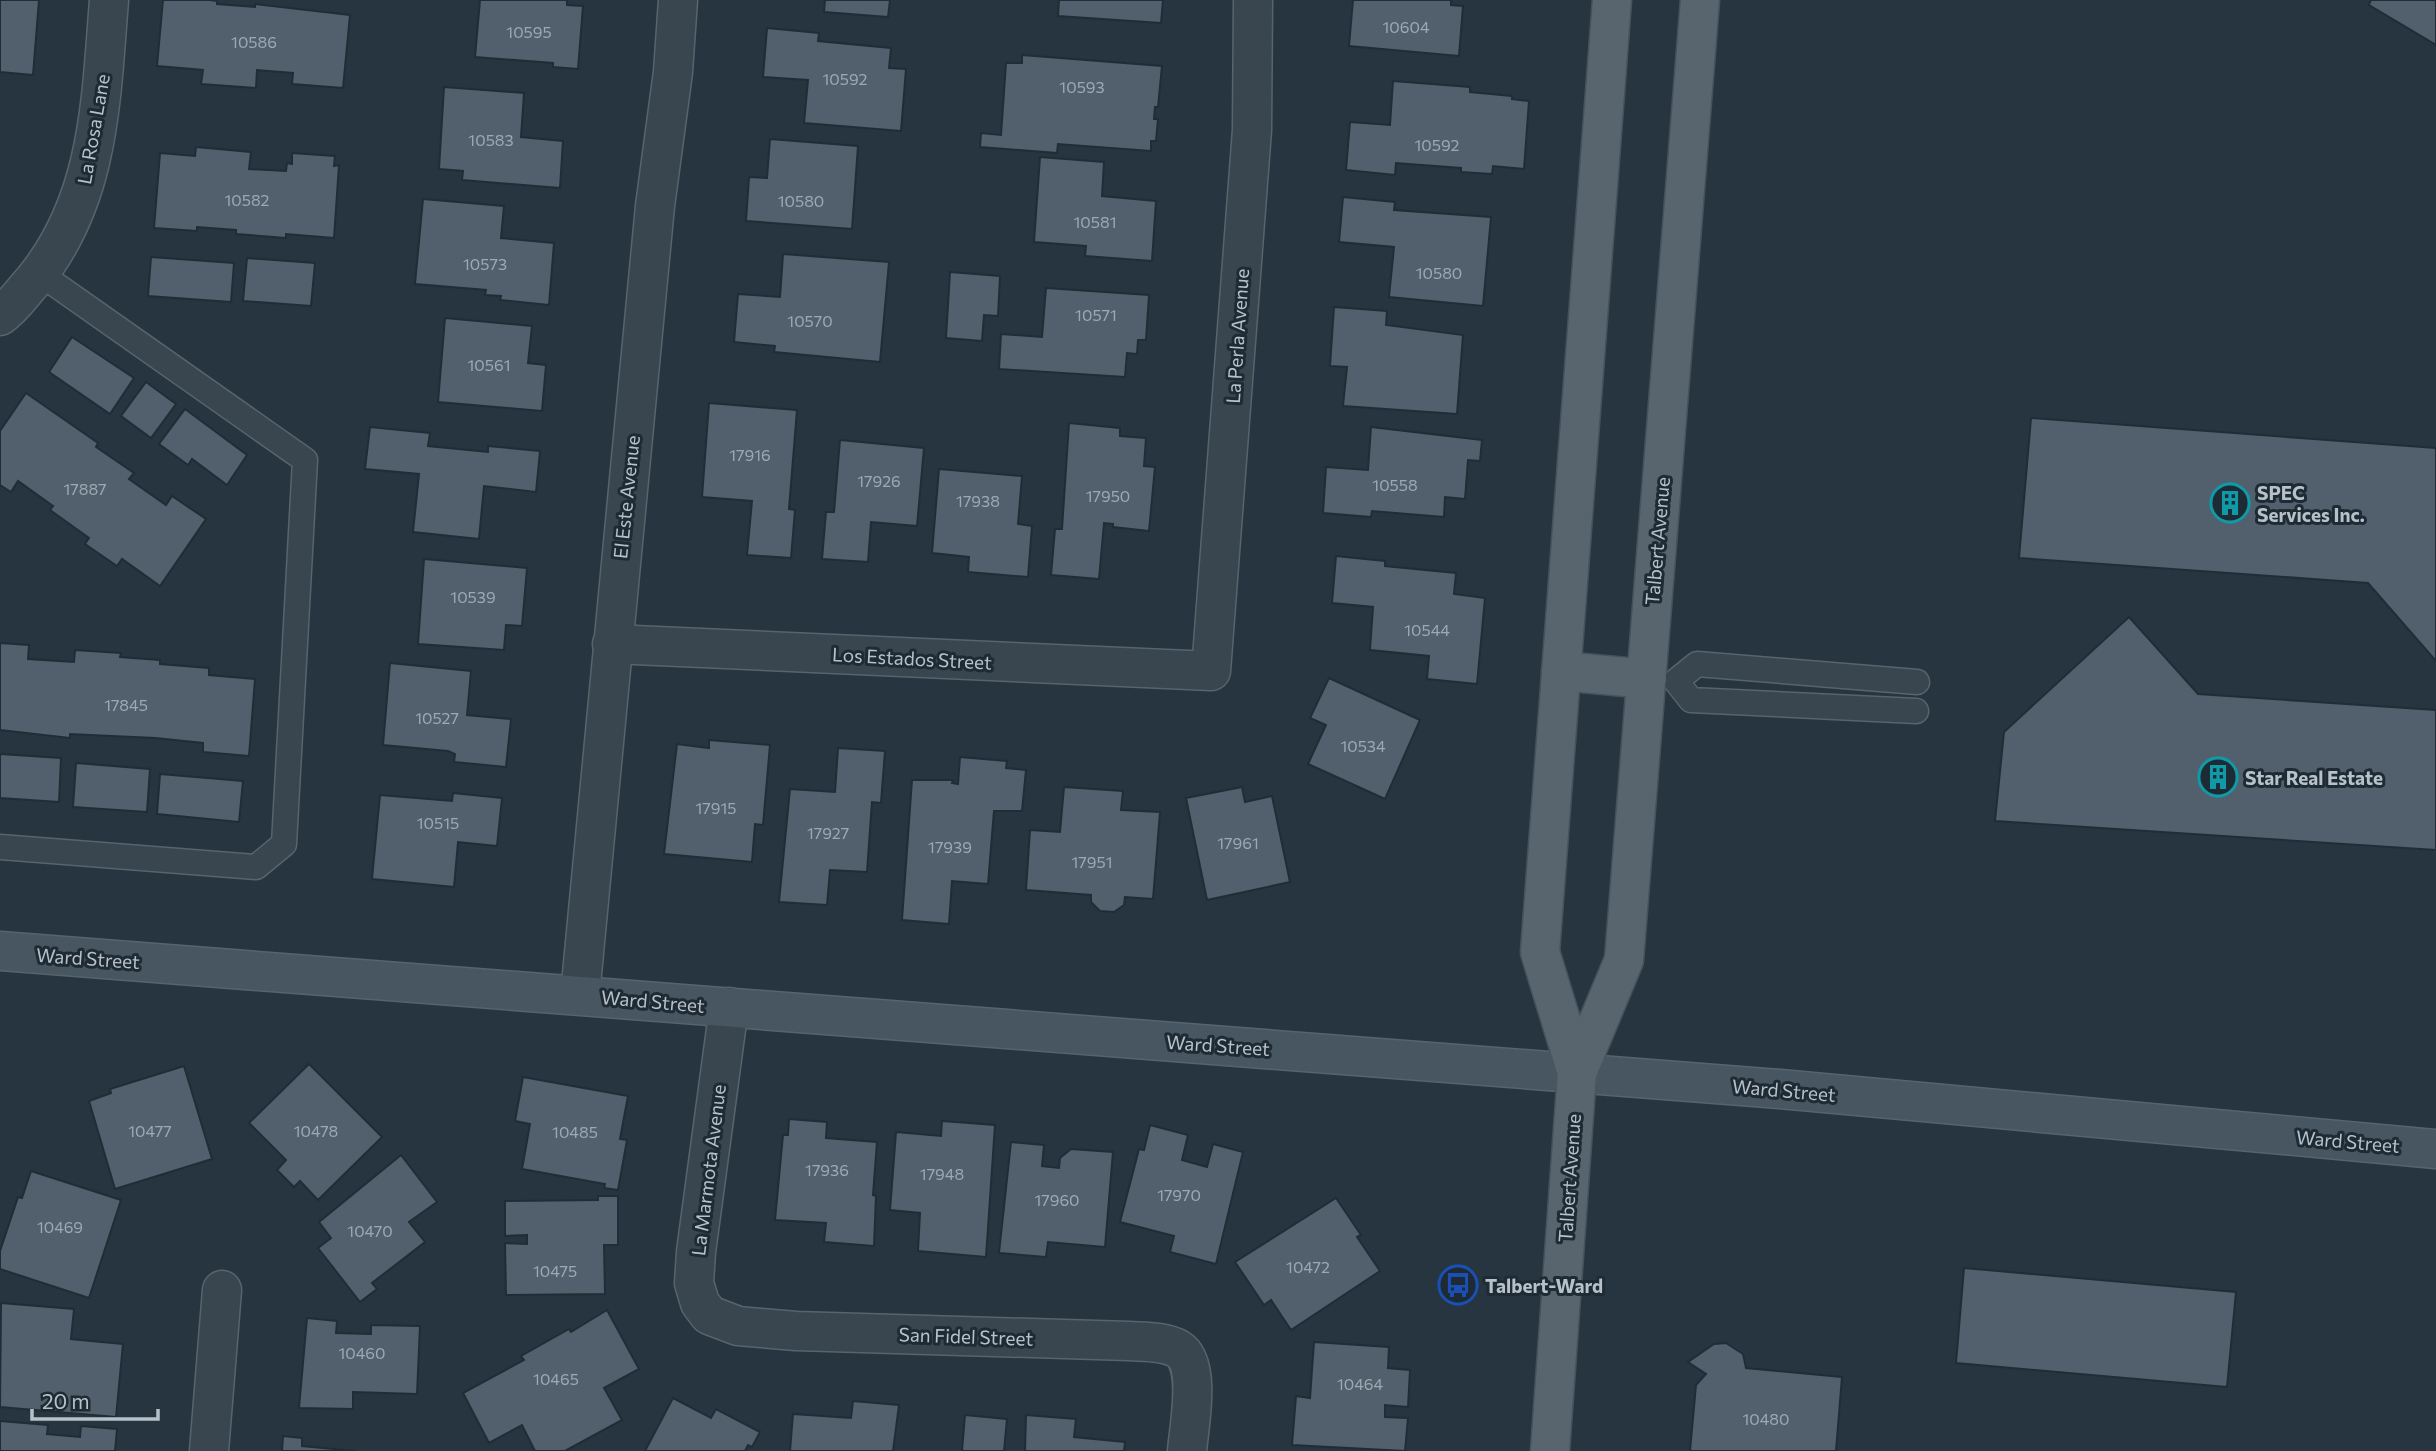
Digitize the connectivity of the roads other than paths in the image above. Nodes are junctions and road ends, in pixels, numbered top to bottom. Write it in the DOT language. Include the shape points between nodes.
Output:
graph roads {
  1 [pos="109,0"];
  2 [pos="678,0"];
  3 [pos="1253,0"];
  4 [pos="1612,0"];
  5 [pos="1700,0"];
  6 [pos="39,273"];
  7 [pos="0,316"];
  8 [pos="612,644"];
  9 [pos="1211,671"];
  10 [pos="1561,671"];
  11 [pos="1662,680"];
  12 [pos="1917,682"];
  13 [pos="1916,711"];
  14 [pos="0,847"];
  15 [pos="0,951"];
  16 [pos="580,995"];
  17 [pos="729,1007"];
  18 [pos="1577,1073"];
  19 [pos="2436,1149"];
  20 [pos="222,1290"];
  21 [pos="721,1322"];
  22 [pos="209,1451"];
  23 [pos="1188,1451"];
  24 [pos="1550,1451"];
  1 -- 6 [label="street, La Rosa Lane" via="88,179 52,256"];
  2 -- 8 [label="street, El Este Avenue"];
  3 -- 9 [label="street, La Perla Avenue" via="1252,130"];
  4 -- 10 [label="main road, Talbert Avenue"];
  5 -- 11 [label="main road, Talbert Avenue"];
  6 -- 7 [label="street, La Rosa Lane"];
  6 -- 14 [label="lane" via="304,460 284,844 256,867"];
  8 -- 9 [label="street, Los Estados Street"];
  8 -- 16 [label="street, El Este Avenue"];
  10 -- 11 [label="main road"];
  10 -- 18 [label="main road, Talbert Avenue" via="1540,952"];
  11 -- 12 [label="lane" via="1697,664"];
  11 -- 13 [label="lane" via="1691,700"];
  11 -- 18 [label="main road, Talbert Avenue" via="1624,960"];
  15 -- 16 [label="street, Ward Street"];
  16 -- 17 [label="street, Ward Street"];
  17 -- 18 [label="street, Ward Street"];
  17 -- 21 [label="street, La Marmota Avenue" via="694,1283 700,1303"];
  18 -- 19 [label="street, Ward Street"];
  18 -- 24 [label="main road, Talbert Avenue"];
  20 -- 22 [label="street"];
  21 -- 23 [label="street, San Fidel Street" via="796,1331 1155,1343 1181,1351 1193,1377"];
}
